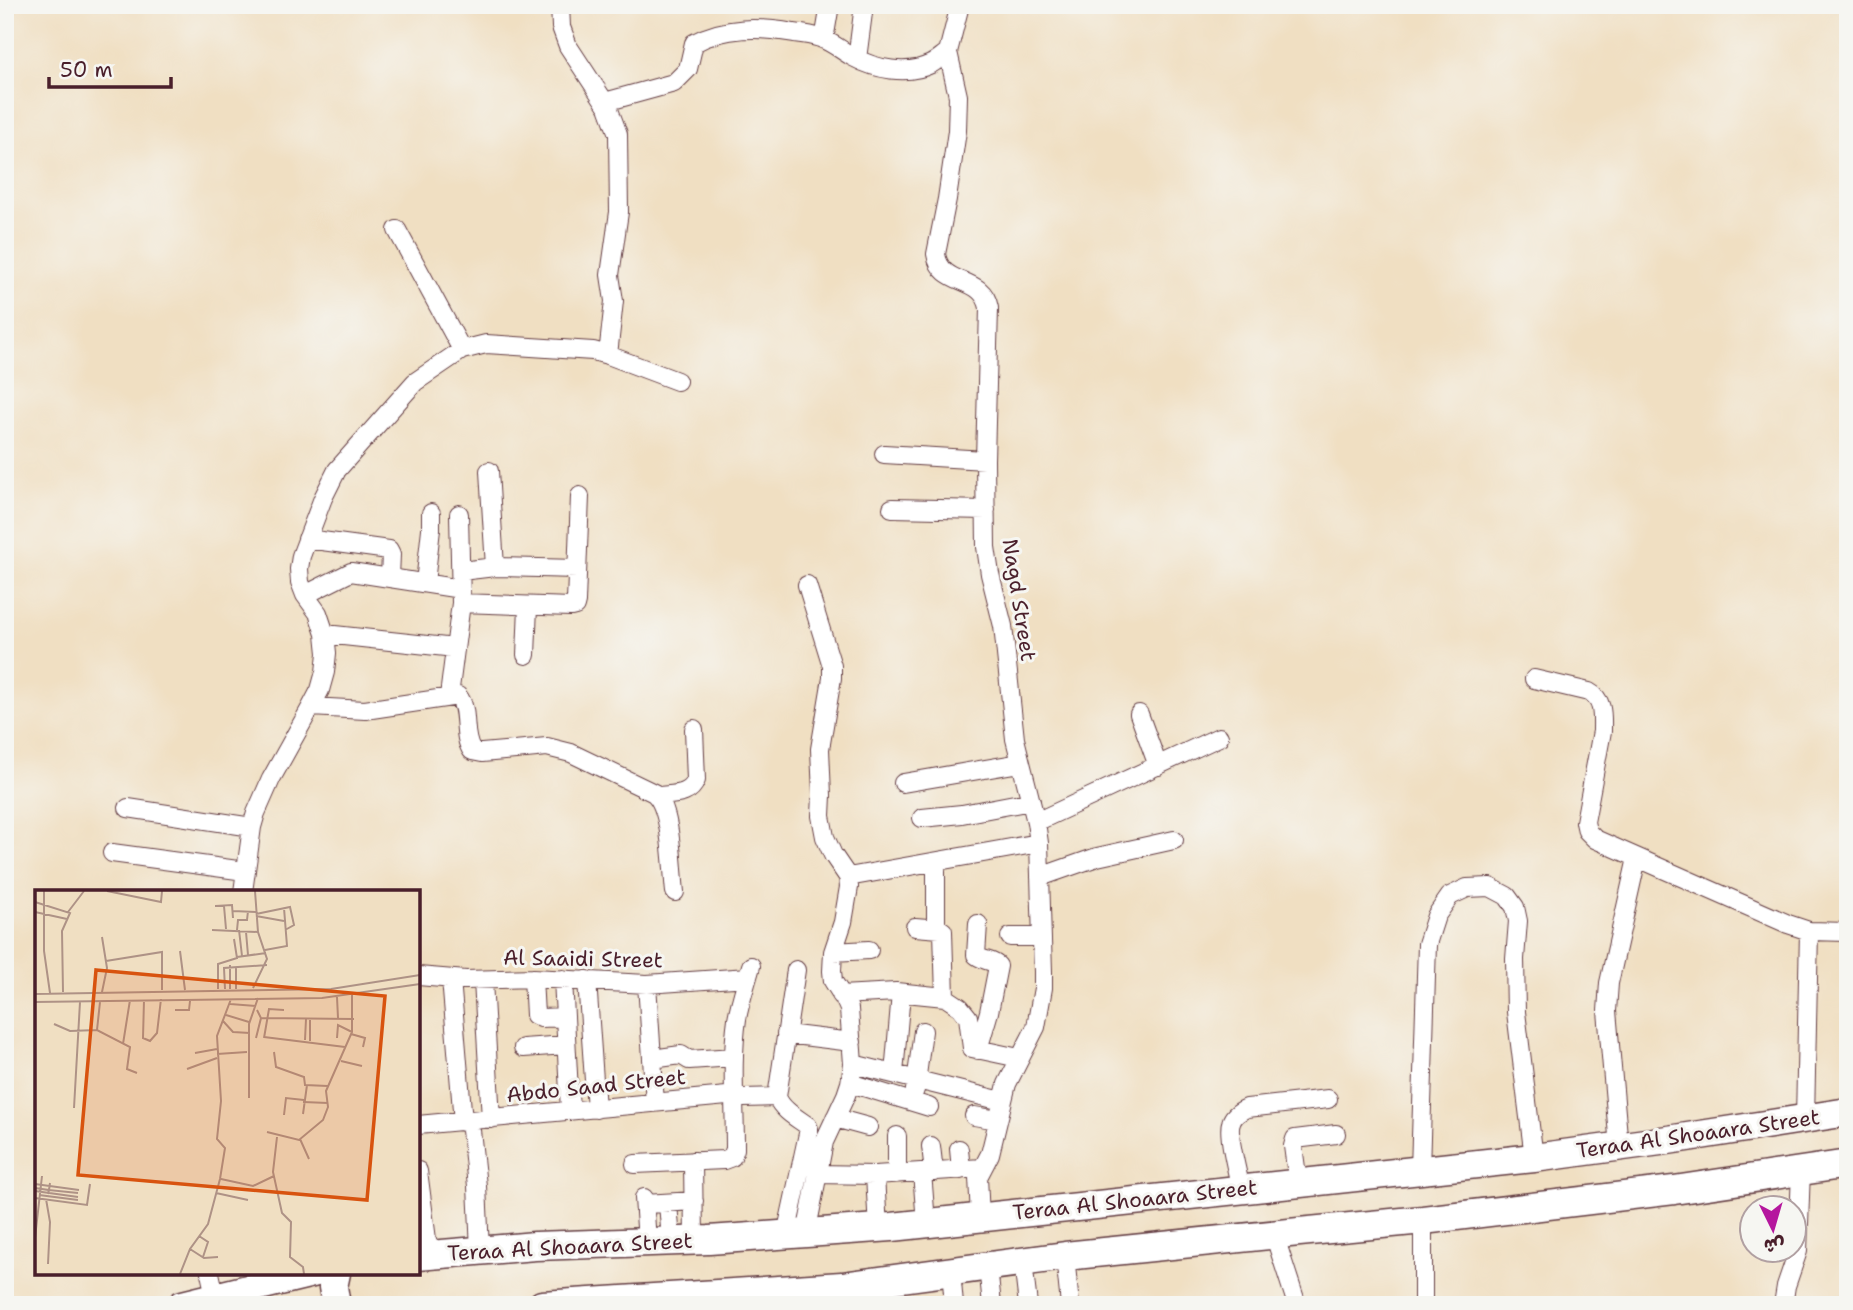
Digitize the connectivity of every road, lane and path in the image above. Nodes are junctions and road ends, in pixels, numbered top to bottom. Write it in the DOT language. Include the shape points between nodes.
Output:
graph roads {
  1 [pos="560,5"];
  2 [pos="830,5"];
  3 [pos="863,5"];
  4 [pos="961,5"];
  5 [pos="824,40"];
  6 [pos="948,52"];
  7 [pos="857,59"];
  8 [pos="605,102"];
  9 [pos="397,230"];
  10 [pos="462,350"];
  11 [pos="608,355"];
  12 [pos="677,381"];
  13 [pos="884,454"];
  14 [pos="985,460"];
  15 [pos="489,471"];
  16 [pos="580,496"];
  17 [pos="891,508"];
  18 [pos="986,510"];
  19 [pos="431,513"];
  20 [pos="459,514"];
  21 [pos="307,539"];
  22 [pos="495,567"];
  23 [pos="577,569"];
  24 [pos="390,577"];
  25 [pos="425,583"];
  26 [pos="807,585"];
  27 [pos="461,588"];
  28 [pos="305,595"];
  29 [pos="528,606"];
  30 [pos="326,634"];
  31 [pos="455,648"];
  32 [pos="526,655"];
  33 [pos="1534,679"];
  34 [pos="449,696"];
  35 [pos="311,707"];
  36 [pos="1139,714"];
  37 [pos="694,729"];
  38 [pos="1219,737"];
  39 [pos="1020,763"];
  40 [pos="1158,766"];
  41 [pos="903,783"];
  42 [pos="659,796"];
  43 [pos="1031,801"];
  44 [pos="128,808"];
  45 [pos="922,818"];
  46 [pos="1036,822"];
  47 [pos="252,827"];
  48 [pos="1174,840"];
  49 [pos="1039,843"];
  50 [pos="112,853"];
  51 [pos="1637,858"];
  52 [pos="936,863"];
  53 [pos="245,871"];
  54 [pos="848,877"];
  55 [pos="1040,877"];
  56 [pos="243,890"];
  57 [pos="674,892"];
  58 [pos="978,924"];
  59 [pos="915,927"];
  60 [pos="936,928"];
  61 [pos="1809,931"];
  62 [pos="1848,933"];
  63 [pos="1010,937"];
  64 [pos="1042,937"];
  65 [pos="869,950"];
  66 [pos="833,952"];
  67 [pos="796,970"];
  68 [pos="420,976"];
  69 [pos="533,978"];
  70 [pos="451,979"];
  71 [pos="563,979"];
  72 [pos="587,980"];
  73 [pos="483,981"];
  74 [pos="648,984"];
  75 [pos="901,993"];
  76 [pos="841,995"];
  77 [pos="945,997"];
  78 [pos="564,1017"];
  79 [pos="923,1031"];
  80 [pos="786,1034"];
  81 [pos="852,1042"];
  82 [pos="566,1045"];
  83 [pos="523,1048"];
  84 [pos="978,1050"];
  85 [pos="896,1051"];
  86 [pos="927,1055"];
  87 [pos="734,1057"];
  88 [pos="1019,1058"];
  89 [pos="652,1059"];
  90 [pos="853,1064"];
  91 [pos="894,1074"];
  92 [pos="917,1080"];
  93 [pos="850,1083"];
  94 [pos="735,1097"];
  95 [pos="778,1097"];
  96 [pos="1328,1099"];
  97 [pos="1002,1101"];
  98 [pos="655,1103"];
  99 [pos="596,1109"];
  100 [pos="570,1111"];
  101 [pos="1848,1112"];
  102 [pos="974,1116"];
  103 [pos="835,1118"];
  104 [pos="491,1119"];
  105 [pos="1805,1119"];
  106 [pos="998,1120"];
  107 [pos="467,1121"];
  108 [pos="420,1125"];
  109 [pos="868,1127"];
  110 [pos="1336,1134"];
  111 [pos="898,1136"];
  112 [pos="931,1146"];
  113 [pos="1619,1147"];
  114 [pos="958,1149"];
  115 [pos="1534,1158"];
  116 [pos="693,1161"];
  117 [pos="635,1164"];
  118 [pos="1848,1164"];
  119 [pos="982,1168"];
  120 [pos="961,1170"];
  121 [pos="1420,1170"];
  122 [pos="1801,1170"];
  123 [pos="928,1172"];
  124 [pos="817,1174"];
  125 [pos="897,1174"];
  126 [pos="875,1175"];
  127 [pos="1298,1183"];
  128 [pos="1234,1190"];
  129 [pos="420,1199"];
  130 [pos="694,1201"];
  131 [pos="668,1203"];
  132 [pos="980,1217"];
  133 [pos="1423,1220"];
  134 [pos="926,1223"];
  135 [pos="878,1228"];
  136 [pos="1287,1233"];
  137 [pos="796,1234"];
  138 [pos="1239,1238"];
  139 [pos="671,1241"];
  140 [pos="480,1250"];
  141 [pos="424,1256"];
  142 [pos="1065,1256"];
  143 [pos="1023,1262"];
  144 [pos="988,1266"];
  145 [pos="951,1271"];
  146 [pos="304,1275"];
  147 [pos="336,1275"];
  148 [pos="263,1284"];
  149 [pos="213,1285"];
  150 [pos="836,1295"];
  151 [pos="182,1305"];
  152 [pos="285,1305"];
  153 [pos="336,1305"];
  154 [pos="542,1305"];
  155 [pos="954,1305"];
  156 [pos="992,1305"];
  157 [pos="1028,1305"];
  158 [pos="1070,1305"];
  159 [pos="1297,1305"];
  160 [pos="1423,1305"];
  161 [pos="1783,1305"];
  1 -- 8 [label="street" via="568,46"];
  2 -- 5 [label="street"];
  3 -- 7 [label="street"];
  4 -- 6 [label="street, Nagd Street"];
  5 -- 7 [label="street"];
  5 -- 8 [label="street" via="771,29 726,32 694,43 688,69 674,83"];
  6 -- 7 [label="street" via="934,63 903,70"];
  6 -- 14 [label="street, Nagd Street" via="958,96 957,131 936,254 945,273 980,290 988,301"];
  8 -- 11 [label="street" via="618,134 620,191 610,275 614,301"];
  9 -- 10 [label="street"];
  10 -- 11 [label="street" via="486,344"];
  10 -- 21 [label="street" via="415,382 337,470"];
  11 -- 12 [label="street"];
  13 -- 14 [label="street"];
  14 -- 18 [label="street, Nagd Street"];
  15 -- 22 [label="street"];
  16 -- 23 [label="street"];
  17 -- 18 [label="street"];
  18 -- 39 [label="street, Nagd Street" via="987,557 1003,626"];
  19 -- 25 [label="street"];
  20 -- 27 [label="street"];
  21 -- 24 [label="street" via="389,550"];
  21 -- 28 [label="street" via="299,569"];
  22 -- 23 [label="street"];
  22 -- 27 [label="street"];
  23 -- 29 [label="street" via="575,606"];
  24 -- 25 [label="street"];
  24 -- 28 [label="street" via="351,572"];
  25 -- 27 [label="street"];
  26 -- 54 [label="street" via="832,666 820,749 822,827"];
  27 -- 29 [label="street"];
  27 -- 31 [label="street"];
  28 -- 30 [label="street"];
  29 -- 32 [label="street"];
  30 -- 31 [label="street"];
  30 -- 35 [label="street" via="325,672"];
  31 -- 34 [label="street"];
  33 -- 51 [label="street" via="1589,692 1600,701 1602,731 1587,831"];
  34 -- 35 [label="street" via="365,710"];
  34 -- 42 [label="street" via="461,699 472,751 556,748"];
  35 -- 47 [label="street" via="262,797"];
  36 -- 40 [label="street"];
  37 -- 42 [label="street" via="695,784 683,793"];
  38 -- 40 [label="street"];
  39 -- 41 [label="street"];
  39 -- 43 [label="street, Nagd Street"];
  40 -- 46 [label="street"];
  42 -- 57 [label="street" via="667,820"];
  43 -- 45 [label="street"];
  43 -- 46 [label="street, Nagd Street"];
  44 -- 47 [label="street"];
  46 -- 49 [label="street, Nagd Street"];
  47 -- 53 [label="street"];
  48 -- 55 [label="street"];
  49 -- 52 [label="street"];
  49 -- 55 [label="street, Nagd Street"];
  50 -- 53 [label="street"];
  51 -- 61 [label="street"];
  51 -- 113 [label="street" via="1607,1011"];
  52 -- 54 [label="street"];
  52 -- 60 [label="street"];
  53 -- 56 [label="street"];
  54 -- 66 [label="street" via="849,895"];
  55 -- 64 [label="street, Nagd Street"];
  58 -- 84 [label="street" via="976,955 998,966"];
  59 -- 60 [label="street"];
  60 -- 77 [label="street" via="944,933"];
  61 -- 62 [label="street"];
  61 -- 105 [label="street"];
  63 -- 64 [label="street"];
  64 -- 88 [label="street, Nagd Street" via="1039,1017"];
  65 -- 66 [label="street"];
  66 -- 76 [label="street" via="833,981"];
  67 -- 80 [label="street"];
  68 -- 70 [label="street, Al Saaidi Street"];
  69 -- 71 [label="street, Al Saaidi Street"];
  69 -- 73 [label="street, Al Saaidi Street"];
  69 -- 78 [label="street" via="537,1018"];
  70 -- 73 [label="street, Al Saaidi Street"];
  70 -- 107 [label="street"];
  71 -- 72 [label="street, Al Saaidi Street"];
  71 -- 78 [label="street"];
  72 -- 74 [label="street, Al Saaidi Street"];
  72 -- 99 [label="street"];
  73 -- 104 [label="street"];
  74 -- 87 [label="street, Al Saaidi Street" via="750,972 737,1020"];
  74 -- 89 [label="street"];
  75 -- 76 [label="street"];
  75 -- 77 [label="street"];
  75 -- 85 [label="street"];
  76 -- 81 [label="street" via="849,1009"];
  77 -- 84 [label="street" via="966,1014 971,1045"];
  78 -- 82 [label="street"];
  79 -- 86 [label="street"];
  80 -- 81 [label="street"];
  80 -- 95 [label="street"];
  81 -- 90 [label="street"];
  82 -- 83 [label="street"];
  82 -- 100 [label="street"];
  84 -- 88 [label="street"];
  85 -- 86 [label="street"];
  85 -- 91 [label="street"];
  86 -- 92 [label="street"];
  87 -- 89 [label="street"];
  87 -- 94 [label="street"];
  88 -- 97 [label="street, Nagd Street"];
  89 -- 98 [label="street"];
  90 -- 91 [label="street"];
  90 -- 93 [label="street"];
  91 -- 92 [label="street"];
  92 -- 93 [label="street" via="921,1105"];
  92 -- 97 [label="street"];
  93 -- 103 [label="street"];
  94 -- 95 [label="street, Abdo Saad Street"];
  94 -- 98 [label="street, Abdo Saad Street"];
  94 -- 116 [label="street" via="732,1157"];
  95 -- 137 [label="street" via="809,1129"];
  96 -- 128 [label="street" via="1247,1108 1236,1115 1230,1125"];
  97 -- 106 [label="street, Nagd Street"];
  98 -- 99 [label="street, Abdo Saad Street"];
  99 -- 100 [label="street, Abdo Saad Street"];
  100 -- 104 [label="street, Abdo Saad Street"];
  101 -- 105 [label="highway, Teraa Al Shoaara Street"];
  102 -- 106 [label="street"];
  103 -- 109 [label="street"];
  103 -- 124 [label="street"];
  104 -- 107 [label="street, Abdo Saad Street"];
  105 -- 113 [label="highway, Teraa Al Shoaara Street"];
  106 -- 119 [label="street, Nagd Street"];
  107 -- 108 [label="street, Abdo Saad Street"];
  107 -- 140 [label="street"];
  110 -- 127 [label="street" via="1295,1139"];
  111 -- 125 [label="street"];
  112 -- 123 [label="street"];
  113 -- 115 [label="highway, Teraa Al Shoaara Street"];
  114 -- 120 [label="street"];
  115 -- 121 [label="highway, Teraa Al Shoaara Street"];
  115 -- 121 [label="street" via="1516,1012 1515,907 1507,896 1490,887 1467,888 1450,896 1436,916 1427,944"];
  116 -- 117 [label="street"];
  116 -- 130 [label="street"];
  118 -- 122 [label="highway"];
  119 -- 120 [label="street"];
  119 -- 132 [label="street, Nagd Street" via="977,1181"];
  120 -- 123 [label="street"];
  121 -- 127 [label="highway, Teraa Al Shoaara Street"];
  122 -- 133 [label="highway"];
  122 -- 161 [label="street" via="1798,1251"];
  123 -- 125 [label="street"];
  123 -- 134 [label="street"];
  124 -- 126 [label="street"];
  124 -- 137 [label="street"];
  125 -- 126 [label="street"];
  126 -- 135 [label="street"];
  127 -- 128 [label="highway, Teraa Al Shoaara Street"];
  127 -- 136 [label="highway"];
  128 -- 132 [label="highway, Teraa Al Shoaara Street"];
  128 -- 138 [label="highway" via="1246,1221"];
  129 -- 141 [label="street"];
  130 -- 131 [label="street"];
  130 -- 139 [label="street"];
  131 -- 139 [label="street"];
  131 -- 139 [label="street" via="644,1201"];
  132 -- 134 [label="highway, Teraa Al Shoaara Street"];
  133 -- 136 [label="highway"];
  133 -- 160 [label="street"];
  134 -- 135 [label="highway, Teraa Al Shoaara Street"];
  135 -- 137 [label="highway, Teraa Al Shoaara Street"];
  136 -- 138 [label="highway"];
  136 -- 159 [label="street"];
  137 -- 139 [label="highway, Teraa Al Shoaara Street"];
  138 -- 142 [label="highway"];
  139 -- 140 [label="highway, Teraa Al Shoaara Street"];
  140 -- 141 [label="highway, Teraa Al Shoaara Street"];
  142 -- 143 [label="highway"];
  142 -- 158 [label="street"];
  143 -- 144 [label="highway"];
  143 -- 157 [label="street"];
  144 -- 145 [label="highway"];
  144 -- 156 [label="street"];
  145 -- 150 [label="highway"];
  145 -- 155 [label="street"];
  146 -- 148 [label="highway"];
  147 -- 153 [label="highway"];
  148 -- 149 [label="highway"];
  148 -- 152 [label="highway"];
  149 -- 151 [label="highway"];
  150 -- 154 [label="highway"];
}
